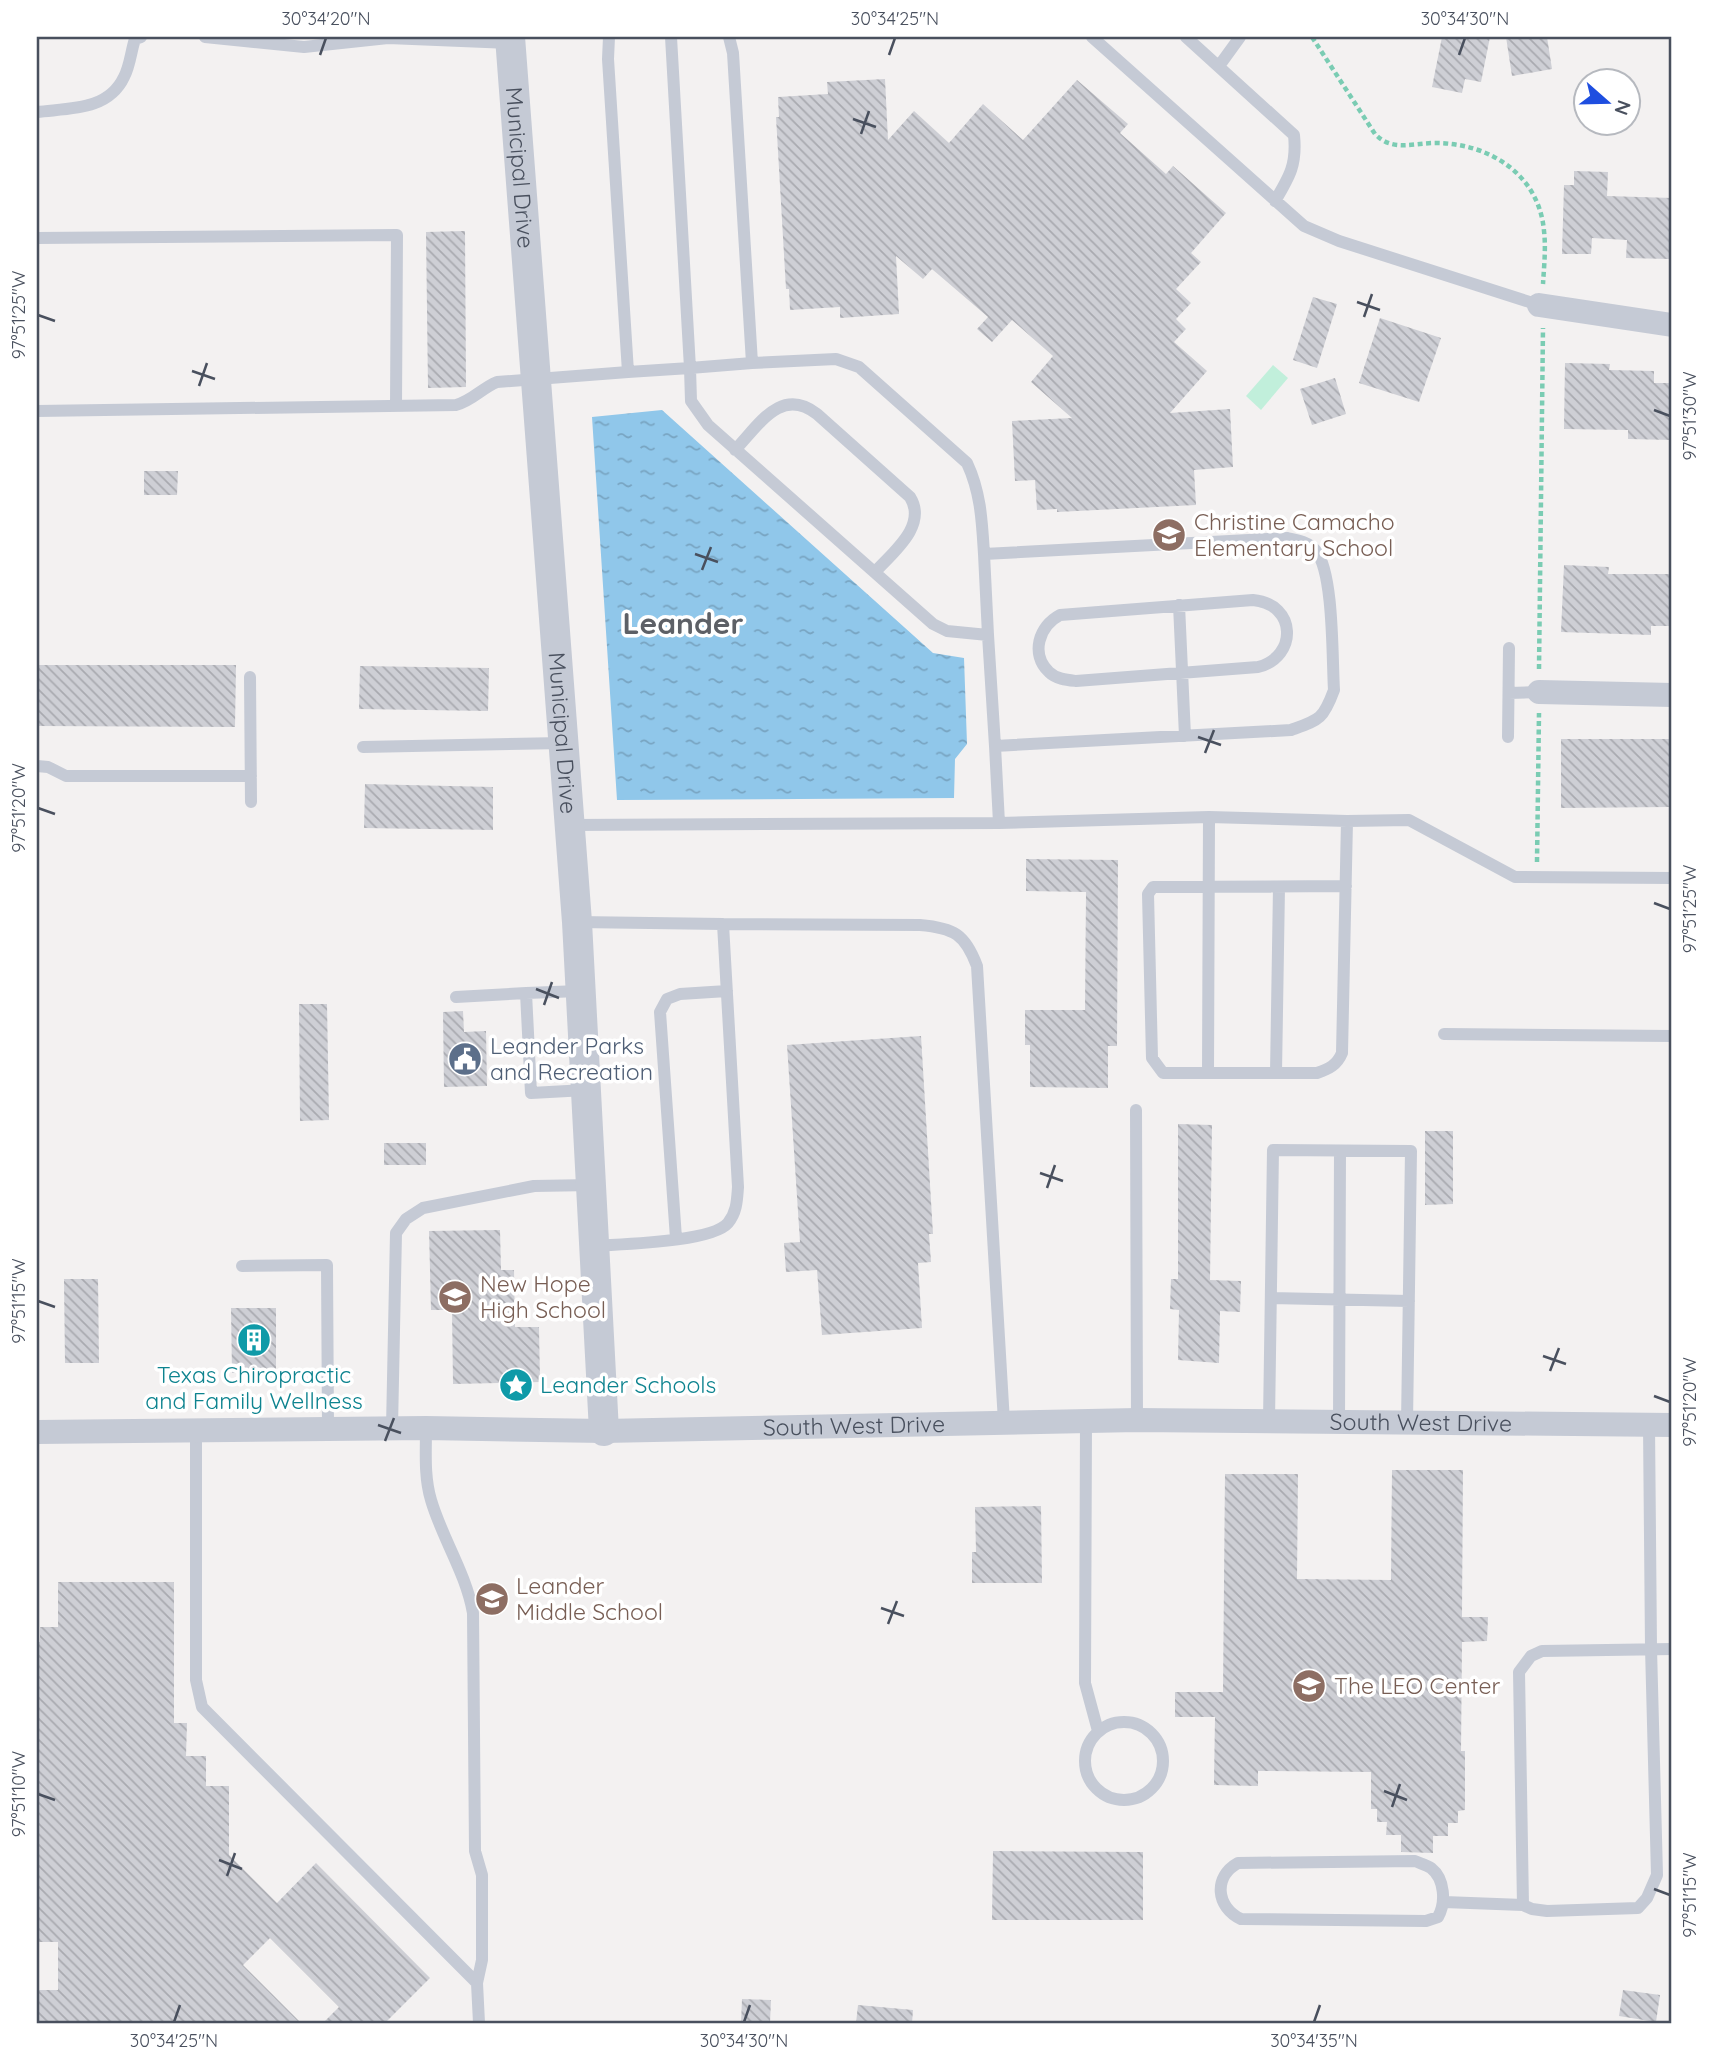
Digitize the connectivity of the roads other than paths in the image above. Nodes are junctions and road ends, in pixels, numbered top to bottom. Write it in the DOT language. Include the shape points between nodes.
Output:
graph roads {
  1 [pos="141,37"];
  2 [pos="205,37"];
  3 [pos="609,37"];
  4 [pos="671,37"];
  5 [pos="729,37"];
  6 [pos="1092,37"];
  7 [pos="1186,37"];
  8 [pos="1240,37"];
  9 [pos="510,40"];
  10 [pos="1219,66"];
  11 [pos="37,112"];
  12 [pos="1275,201"];
  13 [pos="37,238"];
  14 [pos="1541,305"];
  15 [pos="1672,325"];
  16 [pos="752,363"];
  17 [pos="690,368"];
  18 [pos="628,372"];
  19 [pos="537,379"];
  20 [pos="396,406"];
  21 [pos="37,411"];
  22 [pos="735,450"];
  23 [pos="984,554"];
  24 [pos="875,572"];
  25 [pos="1179,605"];
  26 [pos="989,635"];
  27 [pos="1509,648"];
  28 [pos="1182,673"];
  29 [pos="250,677"];
  30 [pos="1539,692"];
  31 [pos="1509,693"];
  32 [pos="1672,695"];
  33 [pos="1185,736"];
  34 [pos="1508,737"];
  35 [pos="564,743"];
  36 [pos="995,746"];
  37 [pos="363,747"];
  38 [pos="37,766"];
  39 [pos="251,776"];
  40 [pos="251,802"];
  41 [pos="1209,817"];
  42 [pos="1347,821"];
  43 [pos="999,823"];
  44 [pos="569,825"];
  45 [pos="1672,878"];
  46 [pos="1346,886"];
  47 [pos="1209,887"];
  48 [pos="1279,887"];
  49 [pos="577,922"];
  50 [pos="723,923"];
  51 [pos="581,991"];
  52 [pos="727,991"];
  53 [pos="527,993"];
  54 [pos="456,997"];
  55 [pos="1444,1034"];
  56 [pos="1672,1035"];
  57 [pos="1208,1073"];
  58 [pos="1276,1073"];
  59 [pos="587,1090"];
  60 [pos="1136,1110"];
  61 [pos="1340,1151"];
  62 [pos="592,1185"];
  63 [pos="676,1238"];
  64 [pos="596,1246"];
  65 [pos="242,1266"];
  66 [pos="1271,1298"];
  67 [pos="1340,1300"];
  68 [pos="1409,1301"];
  69 [pos="1137,1420"];
  70 [pos="1269,1421"];
  71 [pos="1004,1422"];
  72 [pos="1086,1422"];
  73 [pos="1339,1422"];
  74 [pos="1407,1423"];
  75 [pos="1661,1425"];
  76 [pos="426,1428"];
  77 [pos="328,1429"];
  78 [pos="392,1429"];
  79 [pos="196,1430"];
  80 [pos="604,1431"];
  81 [pos="37,1432"];
  82 [pos="1651,1648"];
  83 [pos="1672,1649"];
  84 [pos="1098,1731"];
  85 [pos="1444,1902"];
  86 [pos="1523,1905"];
  87 [pos="477,1983"];
  88 [pos="479,2023"];
  1 -- 11 [label="lane" via="135,39 124,77 106,98 96,104"];
  2 -- 9 [label="lane" via="304,47 388,38"];
  3 -- 18 [label="lane"];
  4 -- 17 [label="lane"];
  5 -- 16 [label="lane"];
  6 -- 12 [label="lane"];
  7 -- 10 [label="lane"];
  8 -- 10 [label="lane"];
  9 -- 19 [label="street, Municipal Drive"];
  10 -- 12 [label="lane" via="1294,135 1296,160"];
  12 -- 14 [label="lane" via="1318,233"];
  13 -- 20 [label="lane" via="397,235"];
  14 -- 15 [label="street"];
  16 -- 17 [label="lane"];
  16 -- 23 [label="lane" via="836,359 859,367 967,463 981,506"];
  17 -- 18 [label="lane"];
  17 -- 22 [label="lane" via="691,401"];
  18 -- 19 [label="lane"];
  19 -- 20 [label="lane" via="498,382 456,405"];
  19 -- 35 [label="street, Municipal Drive"];
  20 -- 21 [label="lane"];
  22 -- 24 [label="lane"];
  22 -- 24 [label="lane" via="786,403 797,403 817,414 914,504 911,531"];
  23 -- 26 [label="lane"];
  23 -- 33 [label="lane" via="1287,538 1316,551 1326,573 1334,690 1323,714 1318,721 1290,730"];
  24 -- 26 [label="lane" via="933,624 947,631"];
  25 -- 28 [label="lane"];
  25 -- 28 [label="lane" via="1266,601 1285,618 1287,631 1279,658 1269,664"];
  25 -- 28 [label="lane" via="1060,615 1049,620 1038,648 1050,673 1062,679"];
  26 -- 36 [label="lane"];
  27 -- 31 [label="lane"];
  28 -- 33 [label="lane"];
  29 -- 39 [label="lane"];
  30 -- 31 [label="lane"];
  30 -- 32 [label="street"];
  31 -- 34 [label="lane"];
  33 -- 36 [label="lane"];
  35 -- 37 [label="lane"];
  35 -- 44 [label="street, Municipal Drive"];
  36 -- 43 [label="lane"];
  38 -- 39 [label="lane" via="66,776"];
  39 -- 40 [label="lane"];
  41 -- 42 [label="lane"];
  41 -- 43 [label="lane"];
  41 -- 47 [label="lane"];
  42 -- 45 [label="lane" via="1409,820 1515,877"];
  42 -- 46 [label="lane"];
  43 -- 44 [label="lane"];
  44 -- 49 [label="street, Municipal Drive"];
  46 -- 48 [label="lane"];
  46 -- 58 [label="lane" via="1339,1062 1317,1073"];
  47 -- 48 [label="lane"];
  47 -- 57 [label="lane"];
  47 -- 57 [label="lane" via="1153,887 1148,894 1152,1058 1163,1073"];
  48 -- 58 [label="lane"];
  49 -- 50 [label="lane"];
  49 -- 51 [label="street, Municipal Drive"];
  50 -- 52 [label="lane"];
  50 -- 71 [label="lane" via="941,927 958,934 970,947 977,967"];
  51 -- 53 [label="lane"];
  51 -- 59 [label="street, Municipal Drive"];
  52 -- 63 [label="lane" via="736,1211 727,1225 707,1235"];
  52 -- 63 [label="lane" via="680,994 667,999 660,1012"];
  53 -- 54 [label="lane"];
  53 -- 59 [label="lane" via="531,1093"];
  55 -- 56 [label="lane"];
  57 -- 58 [label="lane"];
  59 -- 62 [label="street, Municipal Drive"];
  60 -- 69 [label="lane"];
  61 -- 66 [label="lane" via="1273,1150"];
  61 -- 67 [label="lane"];
  61 -- 68 [label="lane" via="1411,1152"];
  62 -- 64 [label="street, Municipal Drive"];
  62 -- 78 [label="lane" via="534,1186 422,1208 406,1219 396,1233"];
  63 -- 64 [label="lane"];
  64 -- 80 [label="street, Municipal Drive"];
  65 -- 77 [label="lane" via="327,1265"];
  66 -- 67 [label="lane"];
  66 -- 70 [label="lane"];
  67 -- 68 [label="lane"];
  67 -- 73 [label="lane"];
  68 -- 74 [label="lane"];
  69 -- 70 [label="street, South West Drive"];
  69 -- 72 [label="street, South West Drive"];
  70 -- 73 [label="street, South West Drive"];
  71 -- 72 [label="street, South West Drive"];
  71 -- 80 [label="street, South West Drive"];
  72 -- 84 [label="lane" via="1085,1683"];
  73 -- 74 [label="street, South West Drive"];
  74 -- 75 [label="street, South West Drive"];
  75 -- 82 [label="lane"];
  76 -- 78 [label="street, South West Drive"];
  76 -- 80 [label="street, South West Drive"];
  76 -- 87 [label="lane" via="428,1486 472,1613 475,1851 482,1875 482,1960"];
  77 -- 78 [label="street, South West Drive"];
  77 -- 79 [label="street, South West Drive"];
  79 -- 81 [label="street, South West Drive"];
  79 -- 87 [label="lane" via="196,1681 202,1707"];
  82 -- 83 [label="lane"];
  82 -- 86 [label="lane" via="1542,1651 1531,1656 1519,1672"];
  82 -- 86 [label="lane" via="1657,1875 1647,1898 1638,1908 1547,1911"];
  84 -- 84 [label="lane" via="1088,1743 1084,1759 1094,1787 1122,1801 1150,1791 1160,1779 1164,1763 1154,1734 1127,1721"];
  85 -- 85 [label="lane" via="1440,1880 1432,1869 1415,1861 1238,1863 1228,1868 1221,1900 1228,1913 1241,1919 1426,1920 1438,1917"];
  85 -- 86 [label="lane"];
  87 -- 88 [label="lane"];
}
